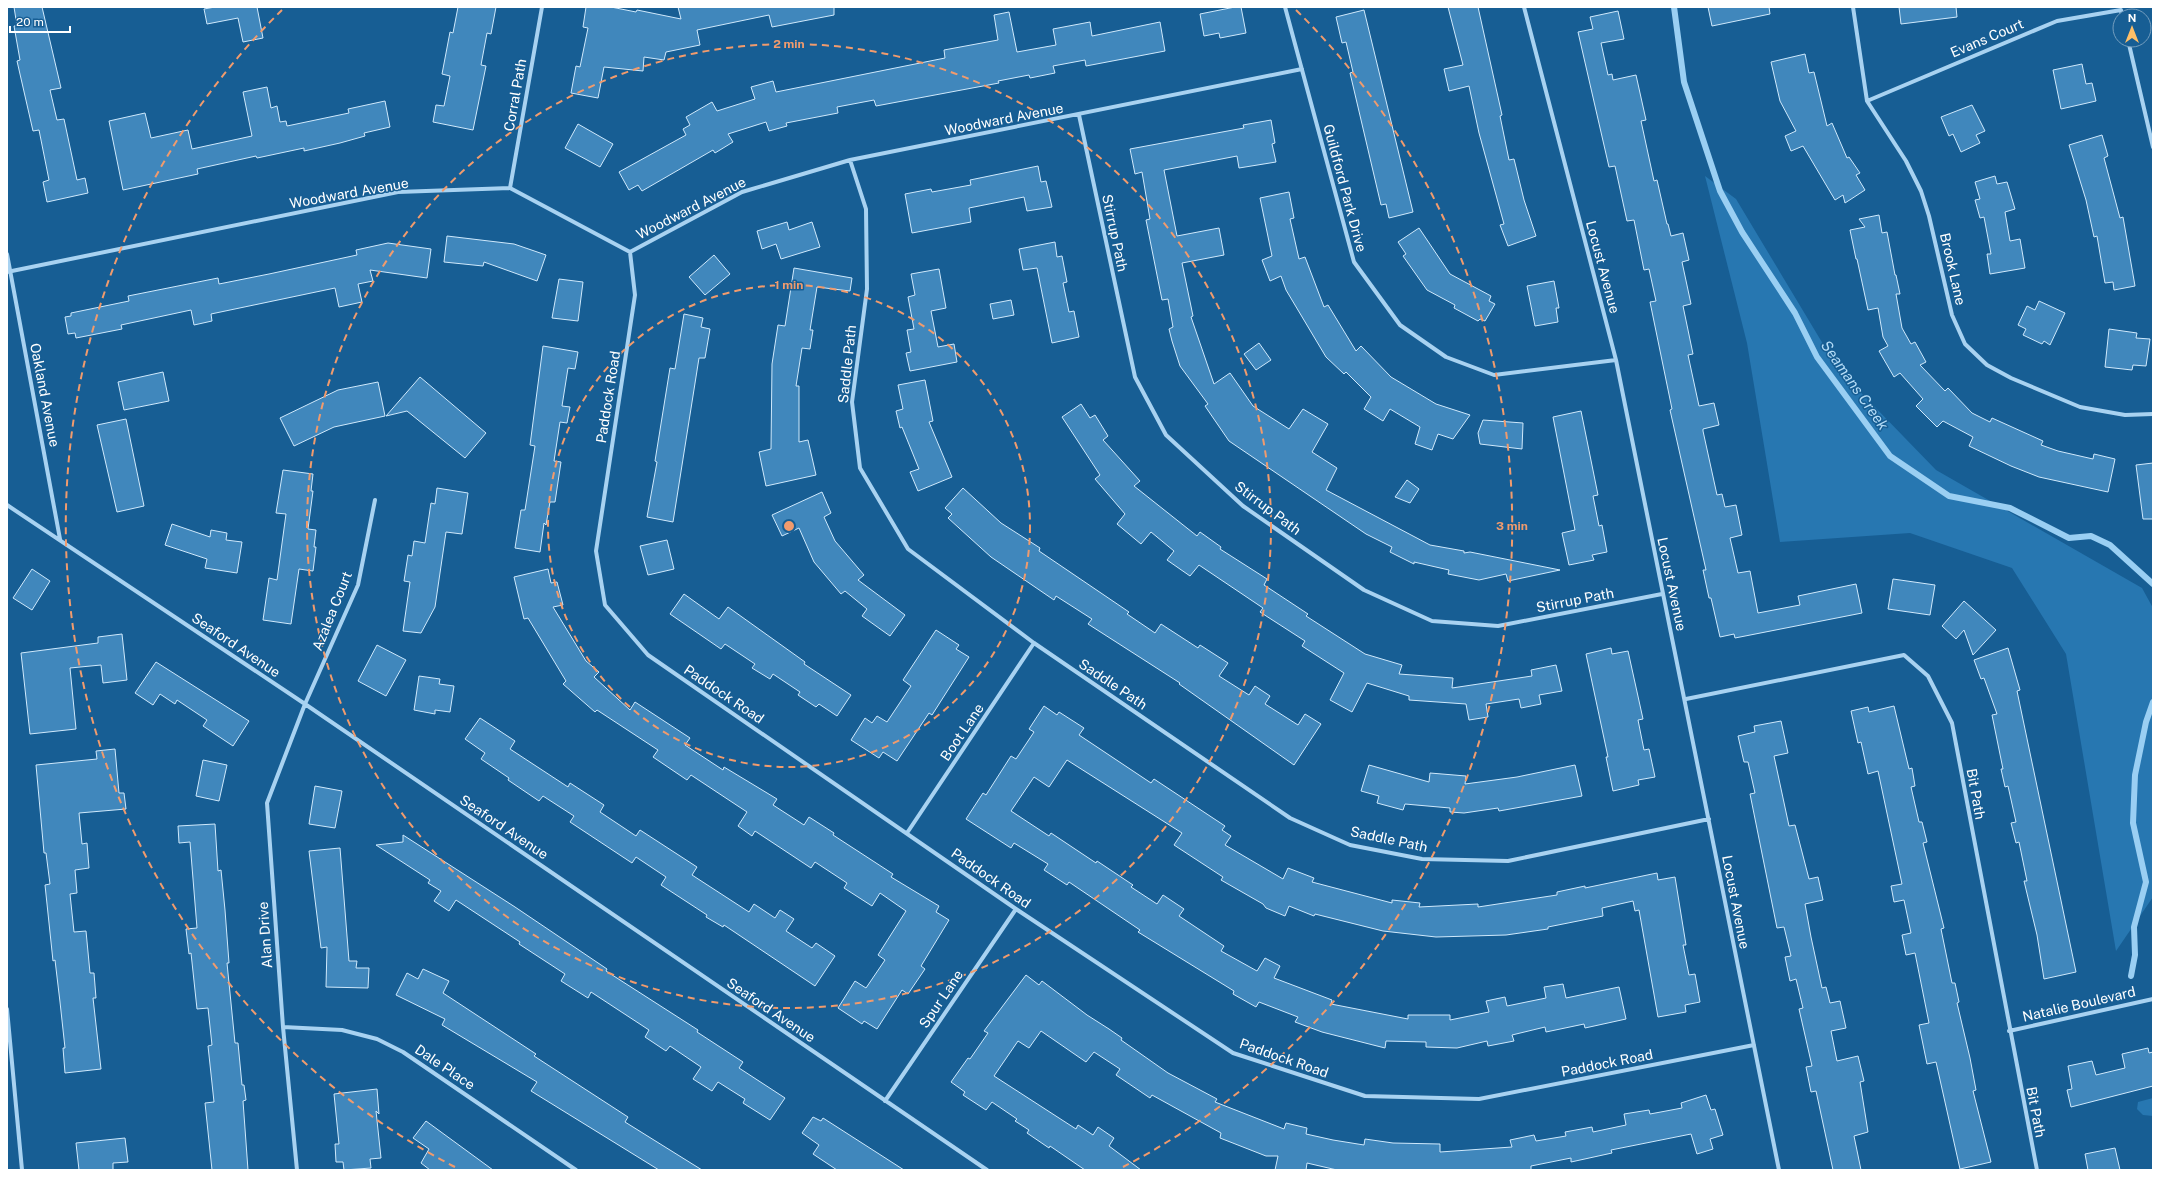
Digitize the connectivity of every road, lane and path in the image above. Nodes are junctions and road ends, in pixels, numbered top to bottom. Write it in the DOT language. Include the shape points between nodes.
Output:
graph roads {
  1 [pos="542,7"];
  2 [pos="1285,7"];
  3 [pos="1524,7"];
  4 [pos="1853,7"];
  5 [pos="2112,12"];
  6 [pos="2130,48"];
  7 [pos="1302,69"];
  8 [pos="1867,101"];
  9 [pos="1079,115"];
  10 [pos="2153,147"];
  11 [pos="850,160"];
  12 [pos="510,188"];
  13 [pos="630,252"];
  14 [pos="7,254"];
  15 [pos="9,272"];
  16 [pos="1616,360"];
  17 [pos="2153,414"];
  18 [pos="375,500"];
  19 [pos="7,505"];
  20 [pos="60,539"];
  21 [pos="1662,594"];
  22 [pos="1034,643"];
  23 [pos="1686,699"];
  24 [pos="305,704"];
  25 [pos="1709,820"];
  26 [pos="907,833"];
  27 [pos="1016,909"];
  28 [pos="2153,999"];
  29 [pos="7,1009"];
  30 [pos="283,1027"];
  31 [pos="2009,1031"];
  32 [pos="1754,1045"];
  33 [pos="885,1101"];
  34 [pos="22,1170"];
  35 [pos="297,1170"];
  36 [pos="576,1170"];
  37 [pos="987,1170"];
  38 [pos="1779,1170"];
  39 [pos="2037,1170"];
  1 -- 12 [label="street, Corral Path"];
  2 -- 7 [label="street, Guildford Park Drive"];
  3 -- 16 [label="street, Locust Avenue"];
  4 -- 8 [label="street, Brook Lane"];
  5 -- 8 [label="street, Evans Court" via="2057,21"];
  6 -- 10 [label="street"];
  7 -- 9 [label="street, Woodward Avenue"];
  7 -- 16 [label="street, Guildford Park Drive" via="1354,262 1400,325 1446,357 1494,375"];
  8 -- 17 [label="street, Brook Lane" via="1906,161 1921,191 1952,315 1965,344 1974,355 2011,378 2080,407 2125,415"];
  9 -- 11 [label="street, Woodward Avenue"];
  9 -- 21 [label="street, Stirrup Path" via="1135,377 1166,435 1243,506 1364,590 1432,621 1498,626"];
  11 -- 13 [label="street, Woodward Avenue" via="742,192"];
  11 -- 22 [label="street, Saddle Path" via="866,209 867,289 852,402 860,468 908,549"];
  12 -- 13 [label="street, Woodward Avenue"];
  12 -- 15 [label="street, Woodward Avenue" via="398,192"];
  13 -- 26 [label="street, Paddock Road" via="635,295 596,551 605,604 648,655"];
  14 -- 15 [label="street, Oakland Avenue"];
  15 -- 20 [label="street, Oakland Avenue"];
  16 -- 21 [label="street, Locust Avenue"];
  18 -- 24 [label="street, Azalea Court" via="358,585"];
  19 -- 20 [label="street, Seaford Avenue"];
  20 -- 24 [label="street, Seaford Avenue"];
  21 -- 23 [label="street, Locust Avenue"];
  22 -- 25 [label="street, Saddle Path" via="1290,818 1350,845 1422,859 1508,861"];
  22 -- 26 [label="street, Boot Lane"];
  23 -- 25 [label="street, Locust Avenue"];
  23 -- 31 [label="street, Bit Path" via="1904,655 1928,676 1952,723"];
  24 -- 30 [label="street, Alan Drive" via="266,803"];
  24 -- 33 [label="street, Seaford Avenue"];
  25 -- 32 [label="street, Locust Avenue"];
  26 -- 27 [label="street, Paddock Road"];
  27 -- 32 [label="street, Paddock Road" via="1233,1053 1365,1096 1479,1099"];
  27 -- 33 [label="street, Spur Lane"];
  28 -- 31 [label="street, Natalie Boulevard"];
  29 -- 34 [label="street"];
  30 -- 35 [label="street, Alan Drive"];
  30 -- 36 [label="street, Dale Place" via="342,1030 377,1040 403,1052"];
  31 -- 39 [label="street, Bit Path"];
  32 -- 38 [label="street, Locust Avenue"];
  33 -- 37 [label="street, Seaford Avenue"];
}
